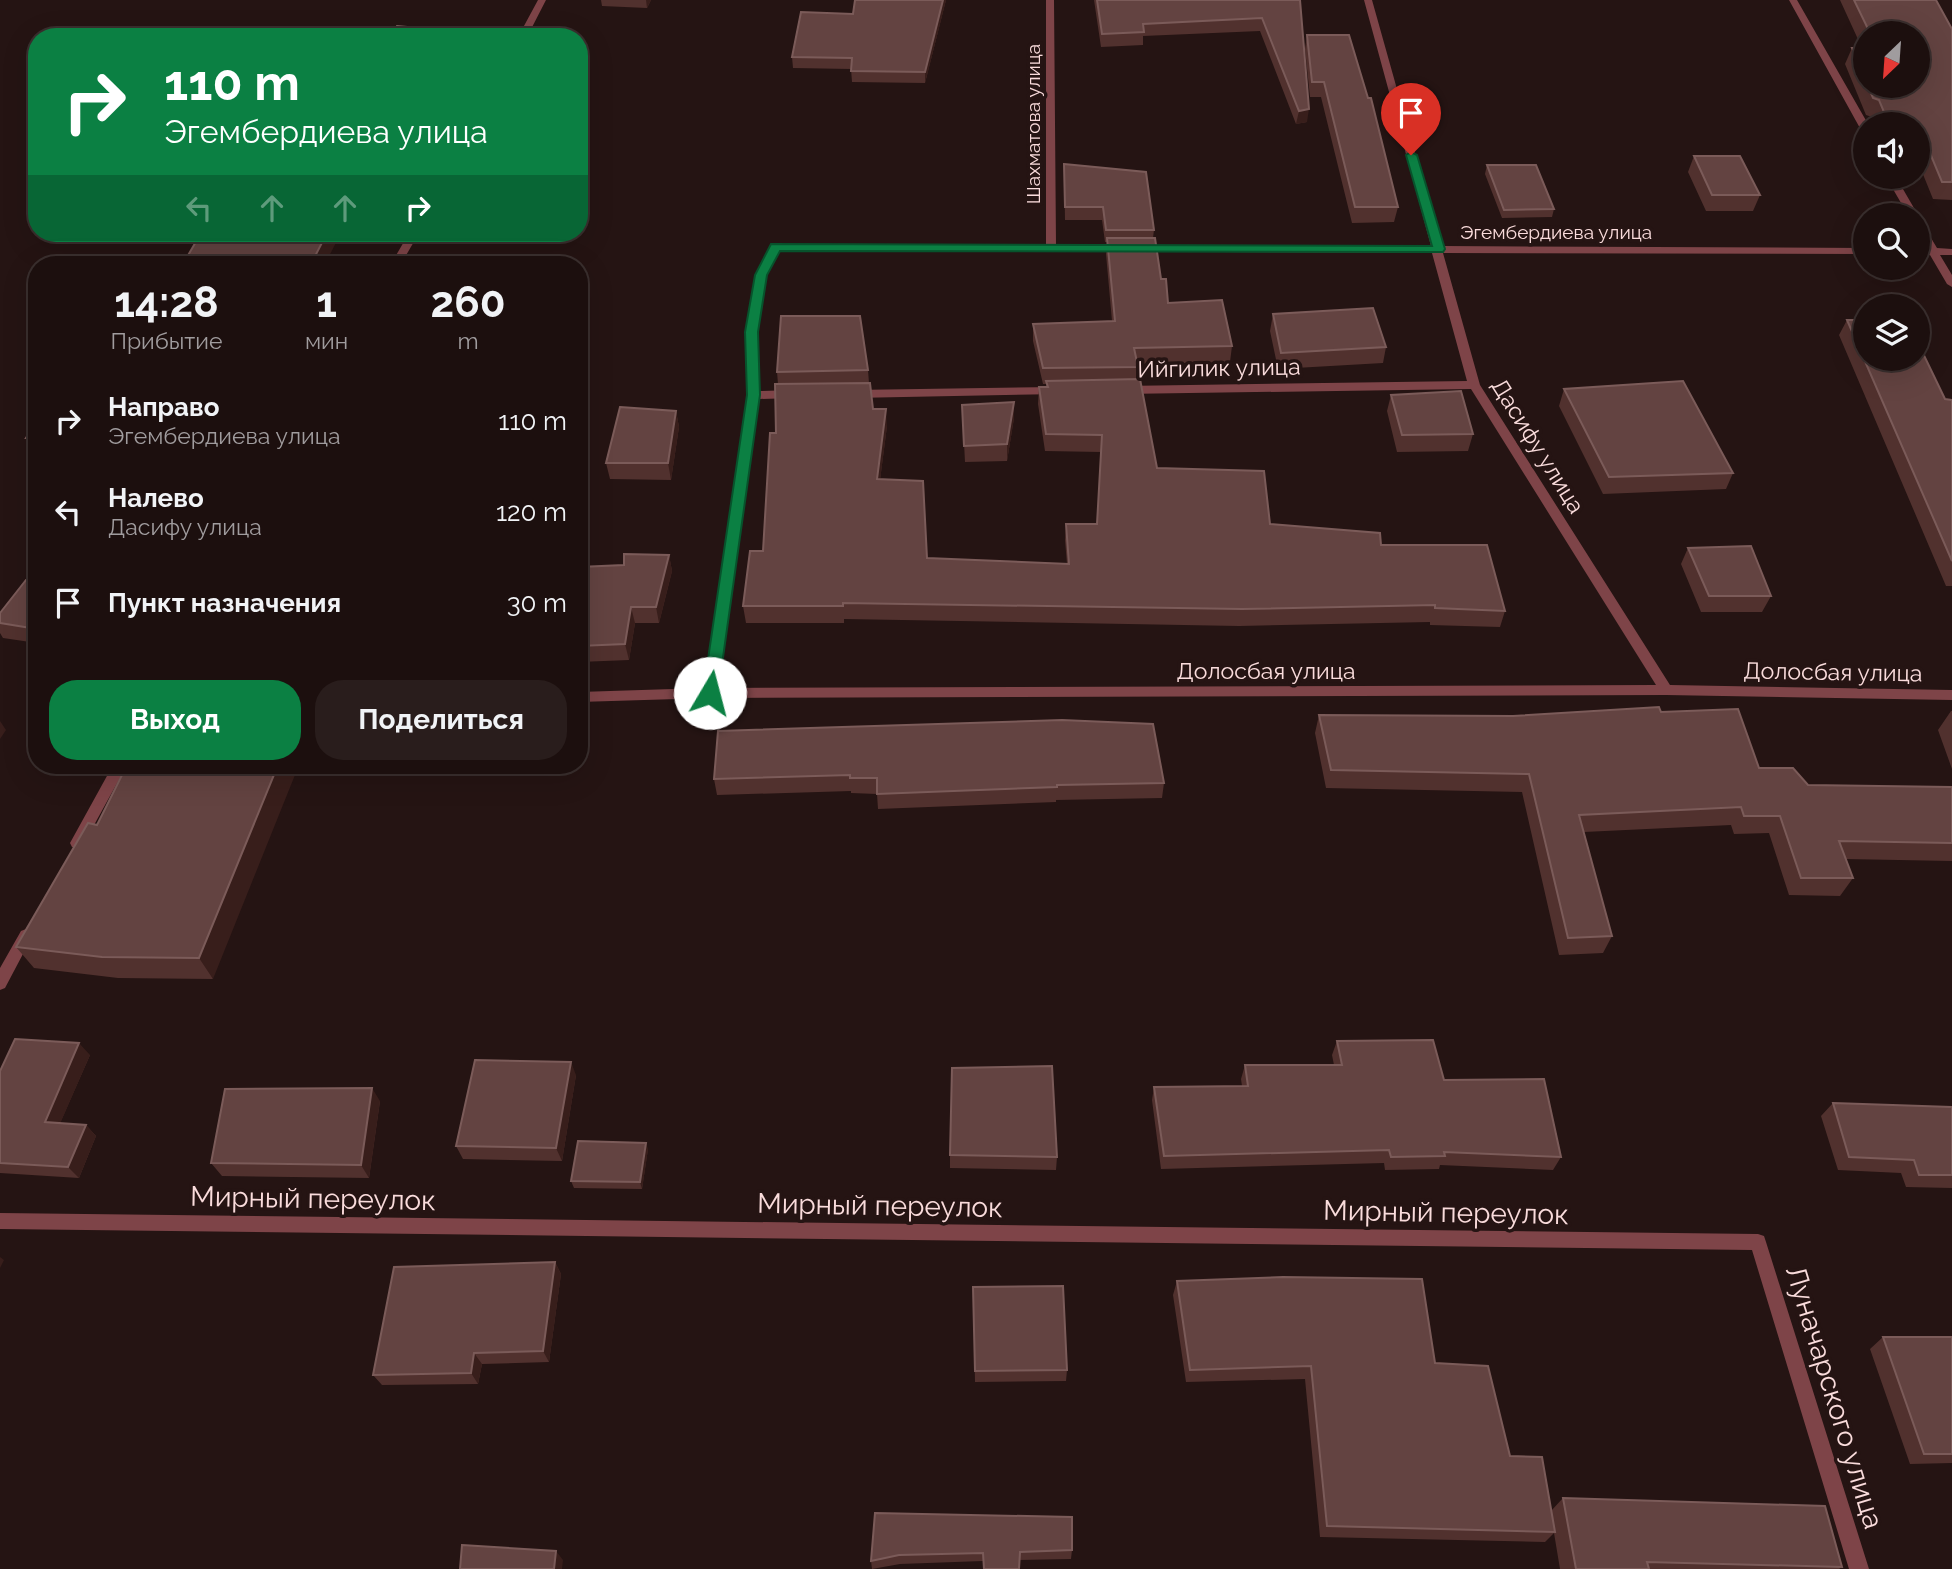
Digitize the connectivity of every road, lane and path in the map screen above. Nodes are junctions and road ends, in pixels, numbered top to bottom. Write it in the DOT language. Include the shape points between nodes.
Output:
graph roads {
  1 [pos="542,0"];
  2 [pos="1050,0"];
  3 [pos="1368,0"];
  4 [pos="1793,0"];
  5 [pos="527,28"];
  6 [pos="1856,112"];
  7 [pos="1930,246"];
  8 [pos="1051,248"];
  9 [pos="1439,249"];
  10 [pos="1853,251"];
  11 [pos="1933,251"];
  12 [pos="1952,252"];
  13 [pos="1952,284"];
  14 [pos="1474,385"];
  15 [pos="1114,390"];
  16 [pos="1073,391"];
  17 [pos="809,394"];
  18 [pos="837,394"];
  19 [pos="754,395"];
  20 [pos="1665,690"];
  21 [pos="710,693"];
  22 [pos="1952,695"];
  23 [pos="588,696"];
  24 [pos="115,774"];
  25 [pos="67,862"];
  26 [pos="33,922"];
  27 [pos="0,983"];
  28 [pos="0,1221"];
  29 [pos="1758,1242"];
  30 [pos="1858,1569"];
  1 -- 5 [label="street"];
  2 -- 8 [label="street, Шахматова улица"];
  3 -- 9 [label="street, Дасифу улица"];
  4 -- 6 [label="street"];
  7 -- 11 [label="street"];
  8 -- 9 [label="street, Эгембердиева улица"];
  8 -- 19 [label="street, Эгембердиева улица" via="776,247 761,275 751,332"];
  9 -- 10 [label="street, Эгембердиева улица"];
  9 -- 14 [label="street, Дасифу улица"];
  11 -- 12 [label="street"];
  11 -- 13 [label="street"];
  14 -- 15 [label="street, Ийгилик улица"];
  14 -- 20 [label="street, Дасифу улица"];
  16 -- 18 [label="street"];
  17 -- 19 [label="street"];
  19 -- 21 [label="street, Эгембердиева улица"];
  20 -- 21 [label="street, Долосбая улица"];
  20 -- 22 [label="street, Долосбая улица"];
  21 -- 23 [label="street, Долосбая улица"];
  24 -- 25 [label="street"];
  26 -- 27 [label="street"];
  28 -- 29 [label="street, Мирный переулок"];
  29 -- 30 [label="street, Луначарского улица"];
}
